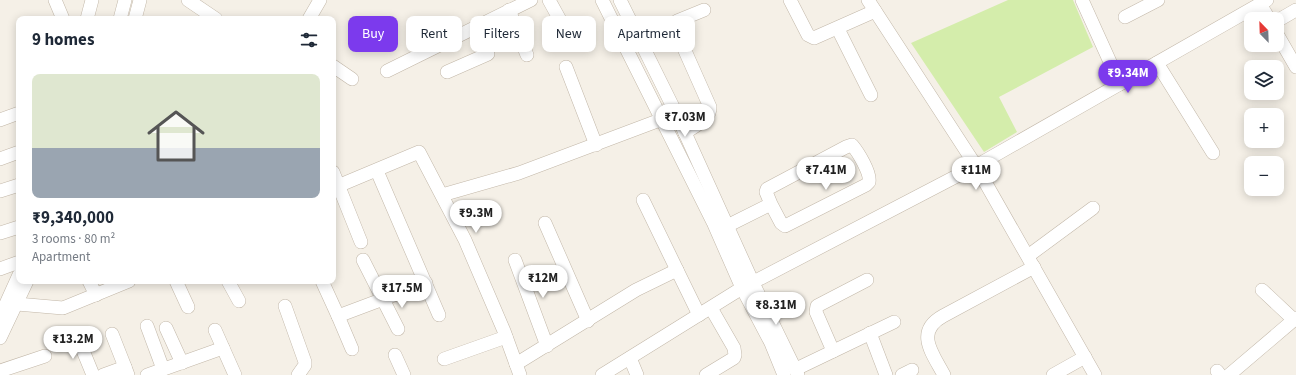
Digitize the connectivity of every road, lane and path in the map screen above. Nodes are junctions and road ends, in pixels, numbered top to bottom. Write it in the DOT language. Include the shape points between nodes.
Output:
graph roads {
  1 [pos="55,0"];
  2 [pos="92,0"];
  3 [pos="125,0"];
  4 [pos="140,0"];
  5 [pos="188,0"];
  6 [pos="320,0"];
  7 [pos="531,0"];
  8 [pos="550,0"];
  9 [pos="602,0"];
  10 [pos="620,0"];
  11 [pos="790,0"];
  12 [pos="868,0"];
  13 [pos="1082,0"];
  14 [pos="1150,2"];
  15 [pos="1264,2"];
  16 [pos="510,10"];
  17 [pos="704,10"];
  18 [pos="1296,10"];
  19 [pos="875,11"];
  20 [pos="1267,12"];
  21 [pos="61,16"];
  22 [pos="88,16"];
  23 [pos="121,16"];
  24 [pos="136,16"];
  25 [pos="212,16"];
  26 [pos="311,16"];
  27 [pos="498,16"];
  28 [pos="558,16"];
  29 [pos="1125,17"];
  30 [pos="1284,17"];
  31 [pos="838,29"];
  32 [pos="470,30"];
  33 [pos="1284,44"];
  34 [pos="487,52"];
  35 [pos="527,55"];
  36 [pos="1294,59"];
  37 [pos="1156,63"];
  38 [pos="566,66"];
  39 [pos="336,68"];
  40 [pos="387,72"];
  41 [pos="447,72"];
  42 [pos="352,79"];
  43 [pos="1120,84"];
  44 [pos="871,95"];
  45 [pos="676,113"];
  46 [pos="16,114"];
  47 [pos="0,120"];
  48 [pos="661,120"];
  49 [pos="684,133"];
  50 [pos="596,145"];
  51 [pos="16,153"];
  52 [pos="1213,153"];
  53 [pos="0,159"];
  54 [pos="976,166"];
  55 [pos="377,171"];
  56 [pos="16,186"];
  57 [pos="336,187"];
  58 [pos="0,191"];
  59 [pos="442,195"];
  60 [pos="643,200"];
  61 [pos="771,204"];
  62 [pos="1093,208"];
  63 [pos="546,223"];
  64 [pos="727,226"];
  65 [pos="16,228"];
  66 [pos="0,233"];
  67 [pos="361,242"];
  68 [pos="363,260"];
  69 [pos="515,260"];
  70 [pos="1031,262"];
  71 [pos="16,263"];
  72 [pos="0,269"];
  73 [pos="676,270"];
  74 [pos="16,280"];
  75 [pos="867,280"];
  76 [pos="426,283"];
  77 [pos="26,284"];
  78 [pos="90,284"];
  79 [pos="122,284"];
  80 [pos="177,284"];
  81 [pos="230,284"];
  82 [pos="323,284"];
  83 [pos="748,286"];
  84 [pos="1262,290"];
  85 [pos="96,295"];
  86 [pos="384,300"];
  87 [pos="239,301"];
  88 [pos="17,304"];
  89 [pos="285,306"];
  90 [pos="188,307"];
  91 [pos="711,308"];
  92 [pos="1,310"];
  93 [pos="439,315"];
  94 [pos="699,315"];
  95 [pos="338,316"];
  96 [pos="588,321"];
  97 [pos="894,322"];
  98 [pos="1294,322"];
  99 [pos="147,326"];
  100 [pos="166,328"];
  101 [pos="398,329"];
  102 [pos="215,330"];
  103 [pos="112,334"];
  104 [pos="870,334"];
  105 [pos="77,336"];
  106 [pos="506,337"];
  107 [pos="0,338"];
  108 [pos="547,346"];
  109 [pos="223,348"];
  110 [pos="352,349"];
  111 [pos="833,351"];
  112 [pos="395,355"];
  113 [pos="45,356"];
  114 [pos="1085,357"];
  115 [pos="630,358"];
  116 [pos="444,359"];
  117 [pos="182,363"];
  118 [pos="163,369"];
  119 [pos="518,370"];
  120 [pos="0,371"];
  121 [pos="127,371"];
  122 [pos="797,372"];
  123 [pos="1222,374"];
  124 [pos="93,375"];
  125 [pos="102,375"];
  126 [pos="148,375"];
  127 [pos="235,375"];
  128 [pos="298,375"];
  129 [pos="404,375"];
  130 [pos="602,375"];
  131 [pos="637,375"];
  132 [pos="706,375"];
  133 [pos="784,375"];
  134 [pos="886,375"];
  135 [pos="944,375"];
  136 [pos="1053,375"];
  137 [pos="1095,375"];
  1 -- 21 [label="street"];
  2 -- 22 [label="street"];
  3 -- 23 [label="street"];
  4 -- 24 [label="street"];
  5 -- 25 [label="street"];
  6 -- 26 [label="street"];
  7 -- 16 [label="street"];
  8 -- 28 [label="street"];
  9 -- 48 [label="street"];
  10 -- 45 [label="street"];
  11 -- 31 [label="street" via="810,37 818,37"];
  12 -- 19 [label="street"];
  13 -- 43 [label="street"];
  14 -- 29 [label="street"];
  15 -- 20 [label="street"];
  15 -- 37 [label="street"];
  16 -- 27 [label="street"];
  16 -- 35 [label="street"];
  17 -- 49 [label="street" via="677,21 674,26 710,107 707,117"];
  18 -- 30 [label="street"];
  19 -- 31 [label="street"];
  19 -- 54 [label="street"];
  31 -- 44 [label="street"];
  32 -- 40 [label="street"];
  33 -- 36 [label="street"];
  34 -- 41 [label="street" via="488,54"];
  37 -- 43 [label="street"];
  37 -- 52 [label="street"];
  38 -- 50 [label="street"];
  39 -- 42 [label="street"];
  43 -- 54 [label="street"];
  45 -- 48 [label="street"];
  45 -- 49 [label="street"];
  46 -- 47 [label="street"];
  48 -- 50 [label="street"];
  48 -- 83 [label="street"];
  49 -- 64 [label="street"];
  50 -- 59 [label="street" via="512,176"];
  51 -- 53 [label="street"];
  54 -- 70 [label="street"];
  54 -- 83 [label="street"];
  55 -- 57 [label="street"];
  55 -- 59 [label="street" via="419,152"];
  55 -- 76 [label="street"];
  56 -- 58 [label="street"];
  57 -- 67 [label="street"];
  59 -- 106 [label="street" via="465,240"];
  60 -- 73 [label="street"];
  61 -- 61 [label="street" via="767,189 852,145 869,175 870,179 866,185 785,226"];
  61 -- 64 [label="street"];
  62 -- 70 [label="street"];
  63 -- 96 [label="street"];
  64 -- 83 [label="street"];
  65 -- 66 [label="street"];
  68 -- 86 [label="street"];
  69 -- 108 [label="street"];
  70 -- 114 [label="street"];
  70 -- 135 [label="street" via="930,326 927,340"];
  71 -- 72 [label="street"];
  73 -- 94 [label="street"];
  73 -- 96 [label="street" via="636,290"];
  74 -- 92 [label="street"];
  75 -- 111 [label="street" via="817,306"];
  76 -- 86 [label="street"];
  76 -- 93 [label="street"];
  77 -- 88 [label="street"];
  78 -- 85 [label="street"];
  79 -- 85 [label="street"];
  80 -- 90 [label="street"];
  81 -- 87 [label="street"];
  82 -- 95 [label="street"];
  83 -- 91 [label="street"];
  83 -- 122 [label="street"];
  83 -- 133 [label="street"];
  84 -- 98 [label="street"];
  85 -- 88 [label="street" via="63,308"];
  86 -- 95 [label="street"];
  86 -- 101 [label="street"];
  88 -- 107 [label="street"];
  89 -- 128 [label="street" via="305,362"];
  91 -- 94 [label="street"];
  91 -- 132 [label="street" via="736,355"];
  94 -- 115 [label="street"];
  95 -- 110 [label="street"];
  96 -- 108 [label="street"];
  97 -- 104 [label="street"];
  98 -- 123 [label="street"];
  99 -- 118 [label="street"];
  100 -- 117 [label="street"];
  102 -- 109 [label="street"];
  103 -- 121 [label="street"];
  104 -- 111 [label="street"];
  104 -- 134 [label="street"];
  105 -- 124 [label="street"];
  106 -- 116 [label="street"];
  106 -- 119 [label="street"];
  108 -- 119 [label="street"];
  109 -- 117 [label="street"];
  109 -- 127 [label="street"];
  111 -- 122 [label="street"];
  112 -- 129 [label="street"];
  113 -- 120 [label="street"];
  114 -- 136 [label="street"];
  114 -- 137 [label="street"];
  115 -- 130 [label="street"];
  115 -- 131 [label="street"];
  117 -- 118 [label="street"];
  118 -- 126 [label="street"];
  121 -- 125 [label="street"];
}
